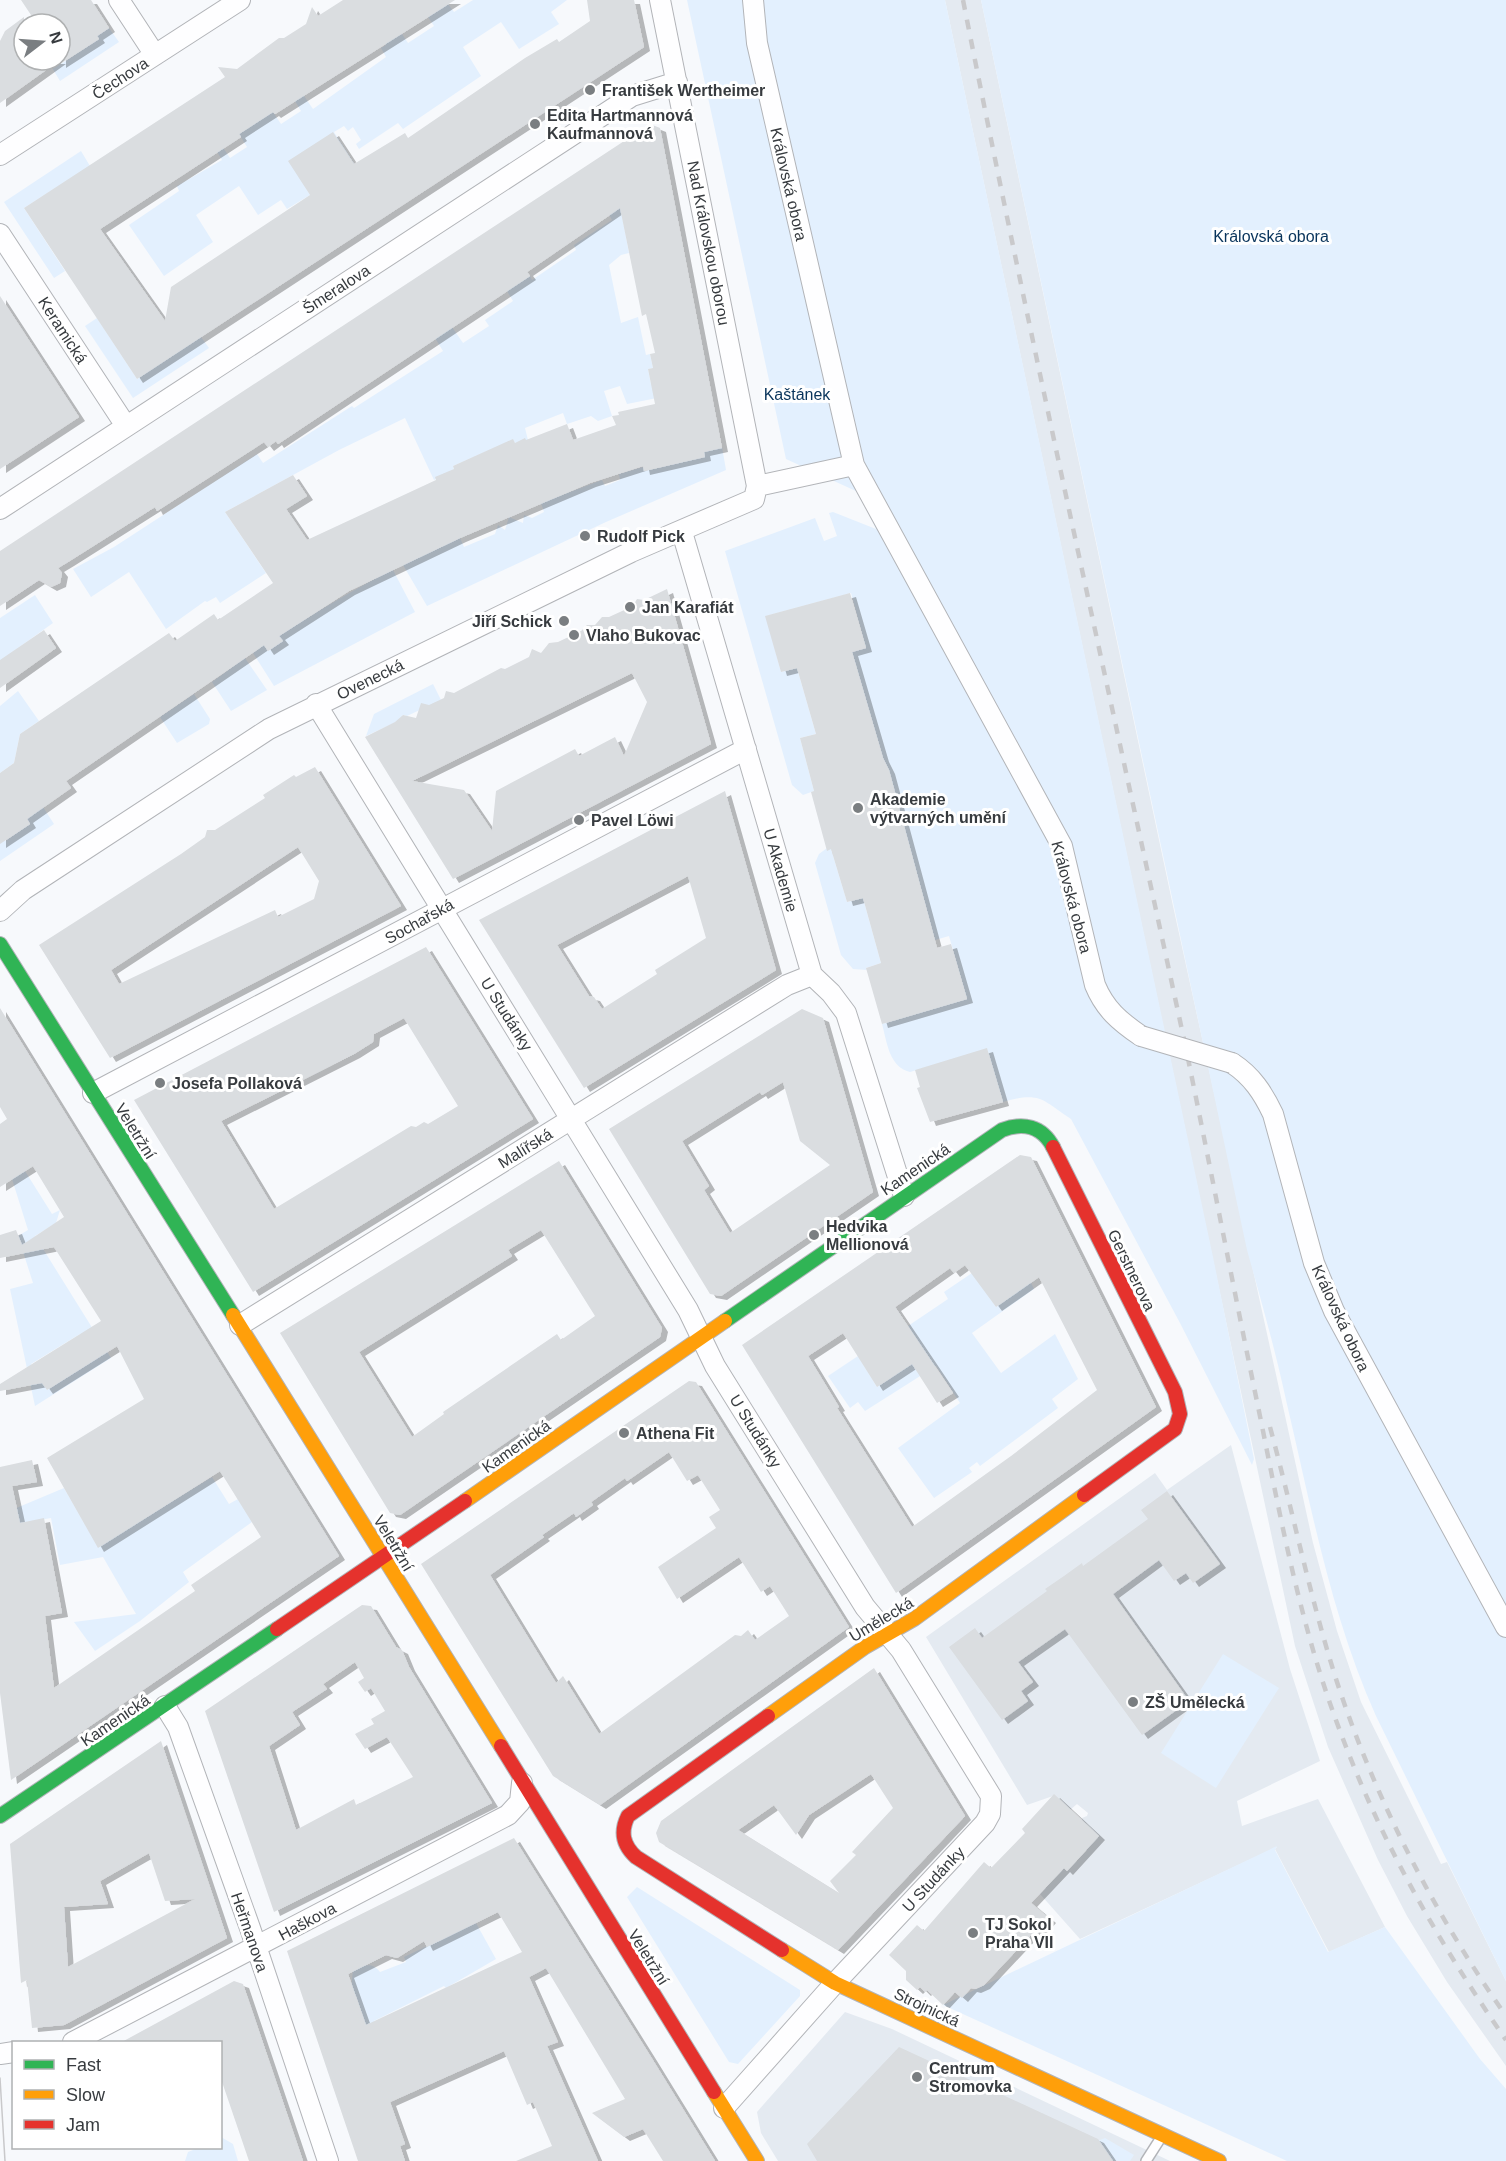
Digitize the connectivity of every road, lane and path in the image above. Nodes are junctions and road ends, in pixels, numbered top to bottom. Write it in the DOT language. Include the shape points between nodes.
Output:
graph roads {
  1 [pos="119,0"];
  2 [pos="240,0"];
  3 [pos="660,0"];
  4 [pos="753,0"];
  5 [pos="155,55"];
  6 [pos="677,82"];
  7 [pos="0,155"];
  8 [pos="0,234"];
  9 [pos="126,426"];
  10 [pos="854,465"];
  11 [pos="757,486"];
  12 [pos="0,509"];
  13 [pos="682,532"];
  14 [pos="316,704"];
  15 [pos="746,749"];
  16 [pos="0,910"];
  17 [pos="442,910"];
  18 [pos="0,945"];
  19 [pos="812,975"];
  20 [pos="93,1093"];
  21 [pos="571,1119"];
  22 [pos="1050,1142"];
  23 [pos="904,1196"];
  24 [pos="240,1325"];
  25 [pos="701,1336"];
  26 [pos="1180,1414"];
  27 [pos="384,1557"];
  28 [pos="1506,1627"];
  29 [pos="886,1633"];
  30 [pos="165,1706"];
  31 [pos="522,1783"];
  32 [pos="0,1816"];
  33 [pos="636,1857"];
  34 [pos="256,1948"];
  35 [pos="836,1983"];
  36 [pos="77,2041"];
  37 [pos="724,2108"];
  38 [pos="1163,2134"];
  39 [pos="1214,2160"];
  40 [pos="328,2161"];
  41 [pos="756,2161"];
  42 [pos="1146,2161"];
  1 -- 5 [label="street"];
  2 -- 5 [label="street, Čechova"];
  3 -- 6 [label="street, Nad Královskou oborou"];
  4 -- 10 [label="street, Královská obora" via="757,43"];
  5 -- 7 [label="street, Čechova"];
  6 -- 9 [label="street, Šmeralova" via="632,96"];
  6 -- 11 [label="street, Nad Královskou oborou"];
  8 -- 9 [label="street, Keramická"];
  9 -- 12 [label="street, Šmeralova"];
  10 -- 11 [label="street"];
  10 -- 28 [label="street, Královská obora, bridge" via="1062,846 1095,985 1104,1005 1116,1019 1141,1036 1232,1063 1246,1072 1265,1096 1314,1263 1334,1311"];
  11 -- 13 [label="street, Ovenecká" via="751,502"];
  13 -- 14 [label="street, Ovenecká" via="631,552"];
  13 -- 15 [label="street, U Akademie"];
  14 -- 16 [label="street, Ovenecká" via="269,729 23,890"];
  14 -- 17 [label="street, U Studánky"];
  15 -- 17 [label="street, Sochařská"];
  15 -- 19 [label="street, U Akademie"];
  17 -- 20 [label="street, Sochařská"];
  17 -- 21 [label="street, U Studánky"];
  18 -- 20 [label="street, Veletržní"];
  19 -- 21 [label="street, Malířská" via="787,985"];
  19 -- 23 [label="street, U Akademie" via="846,1014"];
  20 -- 24 [label="street, Veletržní"];
  21 -- 24 [label="street, Malířská"];
  21 -- 25 [label="street, U Studánky"];
  22 -- 23 [label="street, Kamenická" via="1036,1128 1012,1125"];
  22 -- 26 [label="street, Gerstnerova" via="1175,1392"];
  23 -- 25 [label="street, Kamenická"];
  24 -- 27 [label="street, Veletržní"];
  25 -- 27 [label="street, Kamenická"];
  25 -- 29 [label="street, U Studánky" via="715,1366 859,1597"];
  26 -- 29 [label="street, Umělecká" via="1168,1437 914,1619"];
  27 -- 30 [label="street, Kamenická"];
  27 -- 31 [label="street, Veletržní"];
  29 -- 33 [label="street, Umělecká" via="627,1816 623,1839"];
  29 -- 35 [label="street, U Studánky" via="901,1650 984,1782 991,1804 985,1823"];
  30 -- 32 [label="street, Kamenická"];
  30 -- 34 [label="street, Heřmanova" via="178,1727"];
  31 -- 34 [label="street, Haškova" via="520,1802 508,1815"];
  31 -- 37 [label="street, Veletržní"];
  33 -- 35 [label="street, Strojnická"];
  34 -- 36 [label="street, Haškova"];
  34 -- 40 [label="street, Heřmanova"];
  35 -- 37 [label="street, U Studánky"];
  35 -- 38 [label="street, Strojnická"];
  37 -- 41 [label="street, Veletržní"];
  38 -- 39 [label="street, Strojnická"];
  38 -- 42 [label="lane"];
}
